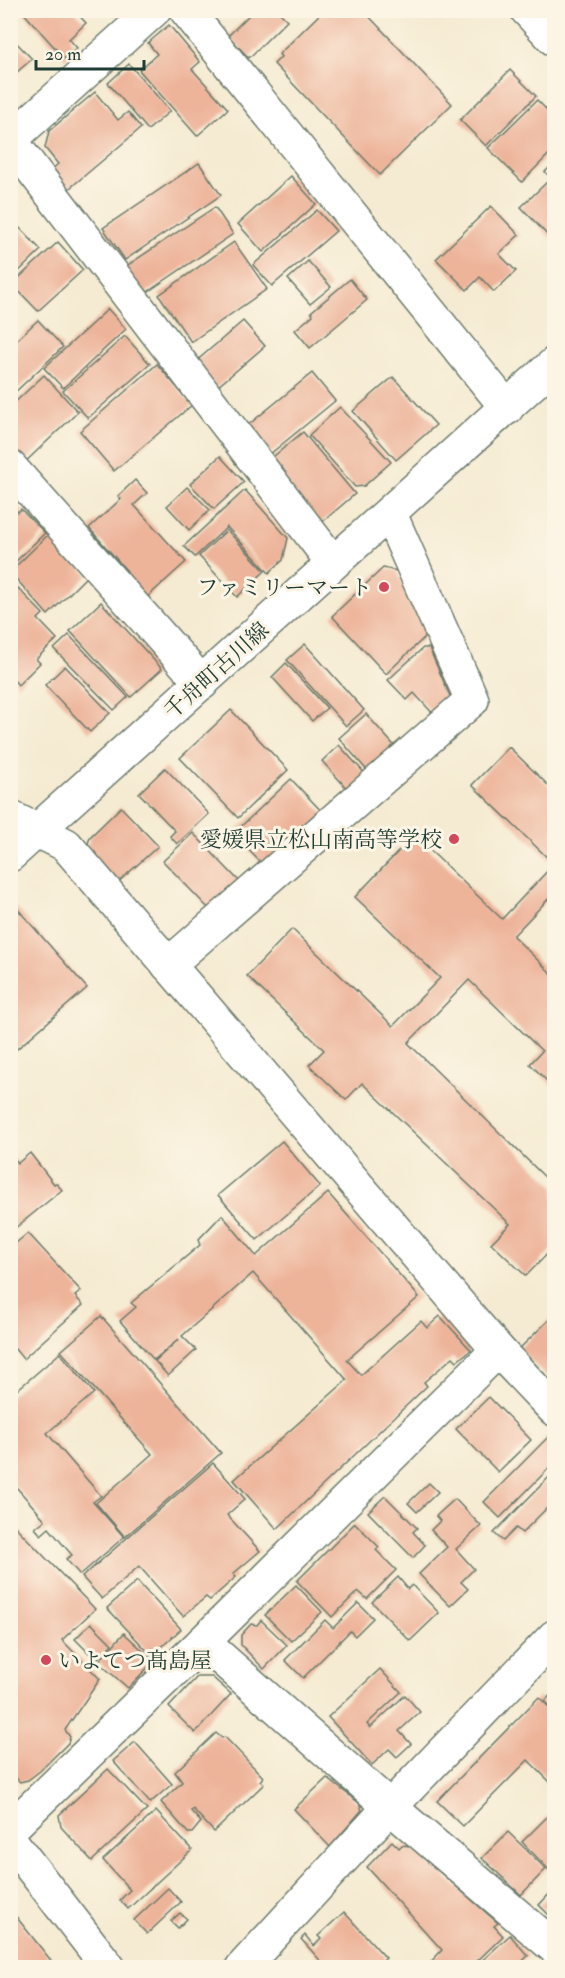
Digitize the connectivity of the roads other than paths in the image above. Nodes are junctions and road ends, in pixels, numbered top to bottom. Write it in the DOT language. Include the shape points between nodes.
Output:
graph roads {
  1 [pos="154,10"];
  2 [pos="186,10"];
  3 [pos="526,10"];
  4 [pos="555,39"];
  5 [pos="10,140"];
  6 [pos="555,364"];
  7 [pos="507,408"];
  8 [pos="10,467"];
  9 [pos="390,514"];
  10 [pos="333,563"];
  11 [pos="202,683"];
  12 [pos="24,824"];
  13 [pos="10,855"];
  14 [pos="168,965"];
  15 [pos="498,1350"];
  16 [pos="555,1409"];
  17 [pos="555,1637"];
  18 [pos="203,1642"];
  19 [pos="390,1807"];
  20 [pos="10,1829"];
  21 [pos="10,1840"];
  22 [pos="555,1947"];
  23 [pos="109,1968"];
  24 [pos="242,1968"];
  1 -- 5 [label="street"];
  2 -- 7 [label="street"];
  3 -- 4 [label="street"];
  5 -- 10 [label="street"];
  6 -- 7 [label="street, 千舟町古川線"];
  7 -- 9 [label="street, 千舟町古川線"];
  8 -- 11 [label="street"];
  9 -- 10 [label="street, 千舟町古川線"];
  9 -- 14 [label="street" via="472,700"];
  10 -- 11 [label="street, 千舟町古川線"];
  11 -- 12 [label="street, 千舟町古川線"];
  12 -- 13 [label="street, 千舟町古川線"];
  12 -- 14 [label="street" via="66,845"];
  14 -- 15 [label="street"];
  15 -- 16 [label="street"];
  15 -- 18 [label="street"];
  17 -- 19 [label="street"];
  18 -- 19 [label="street"];
  18 -- 20 [label="street"];
  19 -- 22 [label="street"];
  19 -- 24 [label="street"];
  21 -- 23 [label="street"];
}
